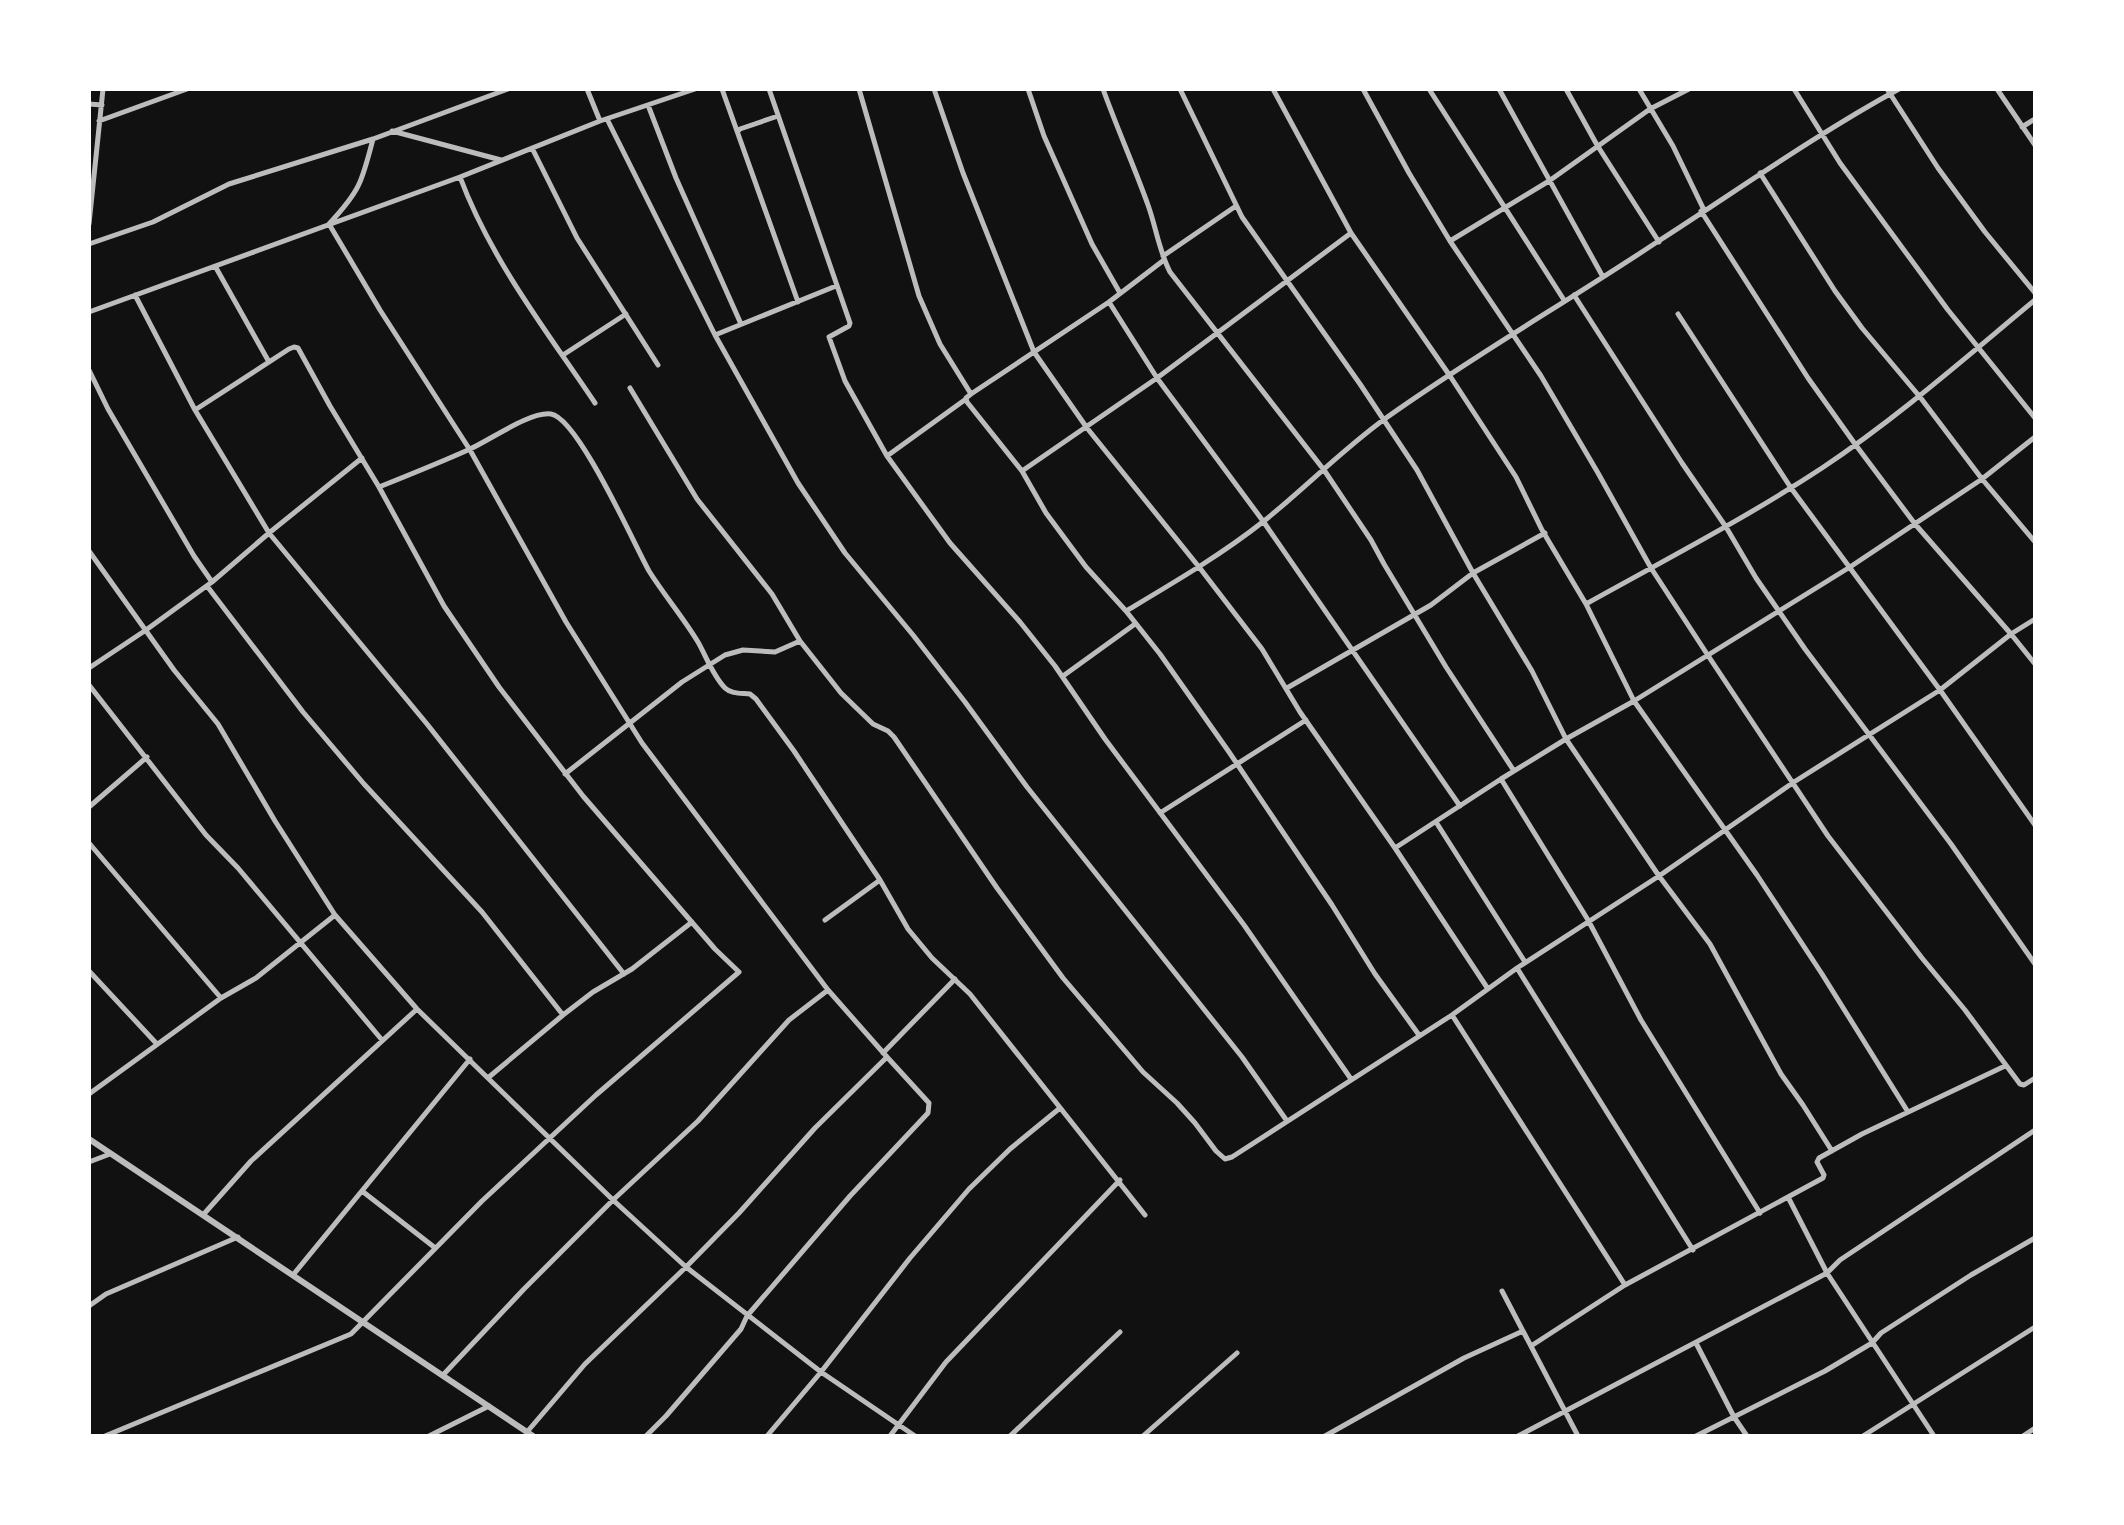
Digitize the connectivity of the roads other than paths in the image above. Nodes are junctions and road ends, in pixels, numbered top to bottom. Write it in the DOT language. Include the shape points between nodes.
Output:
graph roads {
  1 [pos="103,89"];
  2 [pos="187,89"];
  3 [pos="587,89"];
  4 [pos="695,89"];
  5 [pos="722,89"];
  6 [pos="769,89"];
  7 [pos="859,89"];
  8 [pos="934,89"];
  9 [pos="1028,89"];
  10 [pos="1103,89"];
  11 [pos="1180,89"];
  12 [pos="1273,89"];
  13 [pos="1363,89"];
  14 [pos="1429,89"];
  15 [pos="1499,89"];
  16 [pos="1566,89"];
  17 [pos="1639,89"];
  18 [pos="1689,89"];
  19 [pos="1794,89"];
  20 [pos="1899,89"];
  21 [pos="1997,89"];
  22 [pos="506,90"];
  23 [pos="1888,92"];
  24 [pos="89,104"];
  25 [pos="102,105"];
  26 [pos="648,105"];
  27 [pos="1650,109"];
  28 [pos="778,116"];
  29 [pos="607,119"];
  30 [pos="2035,119"];
  31 [pos="100,121"];
  32 [pos="600,121"];
  33 [pos="2022,127"];
  34 [pos="393,131"];
  35 [pos="738,131"];
  36 [pos="1822,133"];
  37 [pos="373,139"];
  38 [pos="1597,145"];
  39 [pos="2035,145"];
  40 [pos="532,148"];
  41 [pos="501,160"];
  42 [pos="1760,173"];
  43 [pos="460,177"];
  44 [pos="1549,181"];
  45 [pos="1236,205"];
  46 [pos="1504,208"];
  47 [pos="1703,211"];
  48 [pos="89,224"];
  49 [pos="329,224"];
  50 [pos="1351,233"];
  51 [pos="1450,241"];
  52 [pos="1658,242"];
  53 [pos="89,244"];
  54 [pos="1163,258"];
  55 [pos="215,266"];
  56 [pos="1603,276"];
  57 [pos="1286,281"];
  58 [pos="836,286"];
  59 [pos="1120,293"];
  60 [pos="2035,293"];
  61 [pos="135,295"];
  62 [pos="1574,295"];
  63 [pos="1564,300"];
  64 [pos="2035,300"];
  65 [pos="798,302"];
  66 [pos="1109,302"];
  67 [pos="89,312"];
  68 [pos="626,314"];
  69 [pos="1678,314"];
  70 [pos="741,324"];
  71 [pos="1216,332"];
  72 [pos="1514,334"];
  73 [pos="715,335"];
  74 [pos="1978,348"];
  75 [pos="1034,352"];
  76 [pos="563,355"];
  77 [pos="269,362"];
  78 [pos="658,365"];
  79 [pos="89,370"];
  80 [pos="1450,376"];
  81 [pos="1157,378"];
  82 [pos="630,388"];
  83 [pos="968,397"];
  84 [pos="1920,397"];
  85 [pos="595,403"];
  86 [pos="195,410"];
  87 [pos="2035,418"];
  88 [pos="1384,419"];
  89 [pos="1087,428"];
  90 [pos="2035,437"];
  91 [pos="1855,444"];
  92 [pos="470,450"];
  93 [pos="887,456"];
  94 [pos="362,458"];
  95 [pos="1324,470"];
  96 [pos="1022,471"];
  97 [pos="1982,479"];
  98 [pos="379,487"];
  99 [pos="1791,488"];
  100 [pos="1263,521"];
  101 [pos="1915,524"];
  102 [pos="1726,527"];
  103 [pos="269,533"];
  104 [pos="1545,533"];
  105 [pos="2035,542"];
  106 [pos="89,551"];
  107 [pos="1199,567"];
  108 [pos="1850,567"];
  109 [pos="1651,568"];
  110 [pos="1473,573"];
  111 [pos="209,584"];
  112 [pos="1587,604"];
  113 [pos="1780,610"];
  114 [pos="1126,611"];
  115 [pos="1416,614"];
  116 [pos="2035,619"];
  117 [pos="1135,624"];
  118 [pos="146,630"];
  119 [pos="2011,634"];
  120 [pos="800,641"];
  121 [pos="1353,650"];
  122 [pos="1707,654"];
  123 [pos="710,664"];
  124 [pos="2035,664"];
  125 [pos="89,668"];
  126 [pos="1063,676"];
  127 [pos="89,685"];
  128 [pos="1287,688"];
  129 [pos="1940,690"];
  130 [pos="1634,701"];
  131 [pos="1306,720"];
  132 [pos="630,721"];
  133 [pos="1869,732"];
  134 [pos="1566,738"];
  135 [pos="147,757"];
  136 [pos="1237,764"];
  137 [pos="1514,771"];
  138 [pos="565,774"];
  139 [pos="1501,779"];
  140 [pos="1794,782"];
  141 [pos="1460,806"];
  142 [pos="89,807"];
  143 [pos="1160,813"];
  144 [pos="1436,822"];
  145 [pos="2035,825"];
  146 [pos="1724,829"];
  147 [pos="89,843"];
  148 [pos="1395,848"];
  149 [pos="1659,876"];
  150 [pos="880,880"];
  151 [pos="335,915"];
  152 [pos="825,920"];
  153 [pos="1588,920"];
  154 [pos="692,922"];
  155 [pos="299,943"];
  156 [pos="1525,962"];
  157 [pos="2035,964"];
  158 [pos="1517,968"];
  159 [pos="89,971"];
  160 [pos="624,974"];
  161 [pos="955,979"];
  162 [pos="828,989"];
  163 [pos="1488,989"];
  164 [pos="221,998"];
  165 [pos="417,1009"];
  166 [pos="563,1014"];
  167 [pos="1452,1015"];
  168 [pos="1419,1035"];
  169 [pos="382,1040"];
  170 [pos="156,1043"];
  171 [pos="885,1055"];
  172 [pos="470,1059"];
  173 [pos="2005,1066"];
  174 [pos="489,1077"];
  175 [pos="2035,1078"];
  176 [pos="1351,1079"];
  177 [pos="89,1094"];
  178 [pos="1060,1108"];
  179 [pos="1908,1112"];
  180 [pos="1287,1121"];
  181 [pos="2035,1130"];
  182 [pos="550,1138"];
  183 [pos="89,1139"];
  184 [pos="1832,1151"];
  185 [pos="110,1154"];
  186 [pos="89,1162"];
  187 [pos="1120,1180"];
  188 [pos="362,1191"];
  189 [pos="1788,1197"];
  190 [pos="613,1200"];
  191 [pos="1760,1213"];
  192 [pos="204,1215"];
  193 [pos="1145,1215"];
  194 [pos="238,1237"];
  195 [pos="2035,1237"];
  196 [pos="434,1247"];
  197 [pos="1693,1250"];
  198 [pos="686,1267"];
  199 [pos="1827,1273"];
  200 [pos="293,1275"];
  201 [pos="1625,1285"];
  202 [pos="1502,1291"];
  203 [pos="89,1306"];
  204 [pos="747,1316"];
  205 [pos="364,1323"];
  206 [pos="2035,1326"];
  207 [pos="1523,1331"];
  208 [pos="1120,1332"];
  209 [pos="1696,1343"];
  210 [pos="1872,1343"];
  211 [pos="1531,1346"];
  212 [pos="1237,1353"];
  213 [pos="821,1372"];
  214 [pos="443,1375"];
  215 [pos="1912,1405"];
  216 [pos="489,1406"];
  217 [pos="1565,1411"];
  218 [pos="1734,1418"];
  219 [pos="897,1424"];
  220 [pos="2035,1427"];
  221 [pos="530,1434"];
  222 [pos="105,1436"];
  223 [pos="429,1436"];
  224 [pos="646,1436"];
  225 [pos="767,1436"];
  226 [pos="890,1436"];
  227 [pos="915,1436"];
  228 [pos="1010,1436"];
  229 [pos="1143,1436"];
  230 [pos="1325,1436"];
  231 [pos="1518,1436"];
  232 [pos="1578,1436"];
  233 [pos="1696,1436"];
  234 [pos="1747,1436"];
  235 [pos="1863,1436"];
  236 [pos="1934,1436"];
  237 [pos="2023,1436"];
  1 -- 25 [label="street"];
  2 -- 31 [label="street"];
  3 -- 32 [label="street"];
  4 -- 26 [label="street"];
  5 -- 35 [label="street"];
  6 -- 28 [label="street"];
  7 -- 83 [label="street" via="919,296"];
  8 -- 75 [label="street"];
  9 -- 59 [label="street" via="1091,244"];
  10 -- 54 [label="street"];
  11 -- 45 [label="street"];
  12 -- 50 [label="street"];
  13 -- 51 [label="street"];
  14 -- 46 [label="street"];
  15 -- 44 [label="street"];
  16 -- 38 [label="street"];
  17 -- 27 [label="street"];
  18 -- 27 [label="street"];
  19 -- 36 [label="street"];
  20 -- 23 [label="street"];
  21 -- 33 [label="street"];
  22 -- 34 [label="street"];
  23 -- 36 [label="street"];
  23 -- 60 [label="street" via="1938,168"];
  24 -- 25 [label="street"];
  25 -- 31 [label="street"];
  26 -- 29 [label="street"];
  26 -- 70 [label="street"];
  27 -- 38 [label="street"];
  27 -- 47 [label="street"];
  28 -- 35 [label="street"];
  28 -- 58 [label="street"];
  29 -- 32 [label="street"];
  29 -- 73 [label="street"];
  30 -- 33 [label="street"];
  31 -- 48 [label="street"];
  32 -- 40 [label="street"];
  33 -- 39 [label="street"];
  34 -- 37 [label="street"];
  34 -- 41 [label="street"];
  35 -- 65 [label="street"];
  36 -- 42 [label="street"];
  36 -- 74 [label="street"];
  37 -- 49 [label="street" via="363,180"];
  37 -- 53 [label="street" via="229,184 153,222"];
  38 -- 44 [label="street"];
  38 -- 52 [label="street"];
  40 -- 41 [label="street"];
  40 -- 68 [label="street" via="577,238"];
  41 -- 43 [label="street"];
  42 -- 47 [label="street"];
  42 -- 84 [label="street" via="1835,291"];
  43 -- 49 [label="street"];
  43 -- 76 [label="street" via="511,280"];
  44 -- 46 [label="street"];
  44 -- 56 [label="street"];
  45 -- 54 [label="street"];
  45 -- 57 [label="street"];
  46 -- 51 [label="street"];
  46 -- 63 [label="street"];
  47 -- 52 [label="street"];
  47 -- 91 [label="street" via="1790,352"];
  49 -- 55 [label="street"];
  49 -- 92 [label="street"];
  50 -- 57 [label="street"];
  50 -- 80 [label="street"];
  51 -- 72 [label="street"];
  52 -- 56 [label="street"];
  54 -- 59 [label="street"];
  54 -- 71 [label="street"];
  55 -- 61 [label="street"];
  55 -- 77 [label="street"];
  56 -- 62 [label="street"];
  57 -- 71 [label="street"];
  57 -- 88 [label="street"];
  58 -- 65 [label="street"];
  58 -- 93 [label="street" via="850,324 829,337 845,381"];
  59 -- 66 [label="street"];
  61 -- 67 [label="street"];
  61 -- 86 [label="street"];
  62 -- 63 [label="street"];
  62 -- 102 [label="street"];
  63 -- 72 [label="street"];
  64 -- 74 [label="street"];
  65 -- 70 [label="street"];
  66 -- 75 [label="street"];
  66 -- 81 [label="street"];
  68 -- 76 [label="street"];
  68 -- 78 [label="street"];
  69 -- 99 [label="street"];
  70 -- 73 [label="street"];
  71 -- 81 [label="street"];
  71 -- 95 [label="street"];
  72 -- 80 [label="street"];
  72 -- 109 [label="street"];
  73 -- 180 [label="street" via="798,483 845,553 1242,1057"];
  74 -- 84 [label="street"];
  74 -- 87 [label="street"];
  75 -- 83 [label="street"];
  75 -- 89 [label="street"];
  76 -- 85 [label="street"];
  77 -- 86 [label="street"];
  77 -- 94 [label="street" via="298,348"];
  79 -- 111 [label="street"];
  80 -- 88 [label="street"];
  80 -- 104 [label="street" via="1516,477"];
  81 -- 89 [label="street"];
  81 -- 100 [label="street"];
  82 -- 120 [label="street" via="697,499 772,594"];
  83 -- 93 [label="street"];
  83 -- 96 [label="street"];
  84 -- 91 [label="street"];
  84 -- 97 [label="street"];
  86 -- 103 [label="street"];
  88 -- 95 [label="street"];
  88 -- 110 [label="street"];
  89 -- 96 [label="street"];
  89 -- 107 [label="street"];
  90 -- 97 [label="street"];
  91 -- 99 [label="street"];
  91 -- 101 [label="street"];
  92 -- 98 [label="street"];
  92 -- 123 [label="street" via="542,415 557,416 566,424 649,571"];
  92 -- 132 [label="street" via="566,622"];
  93 -- 126 [label="street" via="950,543"];
  94 -- 98 [label="street"];
  94 -- 103 [label="street"];
  95 -- 100 [label="street"];
  95 -- 115 [label="street"];
  96 -- 114 [label="street" via="1046,513"];
  97 -- 101 [label="street"];
  97 -- 105 [label="street"];
  98 -- 138 [label="street" via="444,606"];
  99 -- 102 [label="street"];
  99 -- 108 [label="street"];
  100 -- 107 [label="street"];
  100 -- 121 [label="street"];
  101 -- 108 [label="street"];
  101 -- 119 [label="street"];
  102 -- 109 [label="street"];
  102 -- 113 [label="street"];
  103 -- 111 [label="street"];
  103 -- 160 [label="street"];
  104 -- 110 [label="street"];
  104 -- 112 [label="street"];
  106 -- 118 [label="street"];
  107 -- 114 [label="street"];
  107 -- 128 [label="street"];
  108 -- 113 [label="street"];
  108 -- 129 [label="street"];
  109 -- 112 [label="street"];
  109 -- 122 [label="street"];
  110 -- 115 [label="street"];
  110 -- 134 [label="street"];
  111 -- 118 [label="street"];
  111 -- 166 [label="street" via="303,712 482,912"];
  112 -- 130 [label="street"];
  113 -- 122 [label="street"];
  113 -- 133 [label="street"];
  114 -- 117 [label="street"];
  115 -- 121 [label="street"];
  115 -- 137 [label="street"];
  116 -- 119 [label="street"];
  117 -- 126 [label="street"];
  117 -- 136 [label="street"];
  118 -- 125 [label="street"];
  118 -- 151 [label="street" via="218,724"];
  119 -- 124 [label="street"];
  119 -- 129 [label="street"];
  120 -- 123 [label="street" via="775,652 737,650"];
  120 -- 180 [label="street" via="841,693 894,737 1063,978 1216,1151 1225,1159 1232,1157"];
  121 -- 128 [label="street"];
  121 -- 141 [label="street"];
  122 -- 130 [label="street"];
  122 -- 140 [label="street"];
  123 -- 132 [label="street"];
  123 -- 150 [label="street" via="725,689 756,699"];
  126 -- 143 [label="street"];
  127 -- 135 [label="street"];
  128 -- 131 [label="street"];
  129 -- 133 [label="street"];
  129 -- 145 [label="street"];
  130 -- 134 [label="street"];
  130 -- 146 [label="street"];
  131 -- 136 [label="street"];
  131 -- 148 [label="street"];
  132 -- 138 [label="street"];
  132 -- 162 [label="street"];
  133 -- 140 [label="street"];
  133 -- 157 [label="street"];
  134 -- 137 [label="street"];
  134 -- 149 [label="street"];
  135 -- 142 [label="street"];
  135 -- 155 [label="street" via="205,835"];
  136 -- 143 [label="street"];
  136 -- 168 [label="street"];
  137 -- 139 [label="street"];
  138 -- 154 [label="street"];
  139 -- 141 [label="street"];
  139 -- 153 [label="street"];
  140 -- 146 [label="street"];
  140 -- 173 [label="street" via="1828,836"];
  141 -- 144 [label="street"];
  143 -- 176 [label="street"];
  144 -- 148 [label="street"];
  144 -- 156 [label="street"];
  146 -- 149 [label="street"];
  146 -- 179 [label="street"];
  147 -- 164 [label="street"];
  148 -- 163 [label="street"];
  149 -- 153 [label="street"];
  149 -- 184 [label="street" via="1710,944 1780,1074"];
  150 -- 152 [label="street"];
  150 -- 161 [label="street" via="908,929"];
  151 -- 155 [label="street"];
  151 -- 165 [label="street"];
  153 -- 156 [label="street"];
  153 -- 191 [label="street" via="1642,1020"];
  154 -- 160 [label="street"];
  154 -- 182 [label="street" via="739,973"];
  155 -- 164 [label="street" via="256,978"];
  155 -- 169 [label="street"];
  156 -- 158 [label="street"];
  158 -- 163 [label="street"];
  158 -- 197 [label="street"];
  159 -- 170 [label="street"];
  160 -- 166 [label="street"];
  161 -- 171 [label="street"];
  161 -- 178 [label="street"];
  162 -- 171 [label="street"];
  162 -- 190 [label="street" via="789,1020 698,1121"];
  163 -- 167 [label="street"];
  164 -- 170 [label="street"];
  165 -- 169 [label="street"];
  165 -- 172 [label="street"];
  166 -- 174 [label="street"];
  167 -- 168 [label="street"];
  167 -- 201 [label="street"];
  168 -- 176 [label="street"];
  169 -- 192 [label="street" via="251,1161"];
  170 -- 177 [label="street"];
  171 -- 198 [label="street"];
  171 -- 204 [label="street" via="929,1103 928,1113"];
  172 -- 174 [label="street"];
  172 -- 188 [label="street"];
  173 -- 175 [label="street" via="2020,1084"];
  173 -- 179 [label="street"];
  174 -- 182 [label="street"];
  176 -- 180 [label="street"];
  178 -- 187 [label="street"];
  178 -- 213 [label="street" via="969,1189"];
  179 -- 184 [label="street"];
  181 -- 199 [label="street"];
  182 -- 190 [label="street"];
  182 -- 196 [label="street"];
  183 -- 185 [label="street"];
  184 -- 189 [label="street" via="1818,1160 1823,1178"];
  185 -- 186 [label="street"];
  185 -- 192 [label="street"];
  187 -- 193 [label="street"];
  187 -- 219 [label="street" via="946,1362"];
  188 -- 196 [label="street"];
  188 -- 200 [label="street"];
  189 -- 191 [label="street"];
  189 -- 199 [label="street"];
  190 -- 198 [label="street"];
  190 -- 214 [label="street"];
  191 -- 197 [label="street"];
  192 -- 194 [label="street"];
  194 -- 200 [label="street"];
  194 -- 203 [label="street" via="106,1294"];
  195 -- 210 [label="street" via="1970,1275"];
  196 -- 205 [label="street"];
  197 -- 201 [label="street"];
  198 -- 204 [label="street"];
  198 -- 221 [label="street" via="585,1364"];
  199 -- 209 [label="street"];
  199 -- 210 [label="street"];
  200 -- 205 [label="street"];
  201 -- 211 [label="street"];
  202 -- 207 [label="street"];
  204 -- 213 [label="street"];
  204 -- 224 [label="street" via="741,1329"];
  205 -- 214 [label="street"];
  205 -- 222 [label="street" via="351,1334"];
  206 -- 215 [label="street"];
  207 -- 211 [label="street"];
  207 -- 230 [label="street" via="1464,1358"];
  208 -- 228 [label="street"];
  209 -- 217 [label="street"];
  209 -- 218 [label="street"];
  210 -- 215 [label="street"];
  210 -- 218 [label="street"];
  211 -- 217 [label="street"];
  212 -- 229 [label="street"];
  213 -- 219 [label="street"];
  213 -- 225 [label="street"];
  214 -- 216 [label="street"];
  215 -- 235 [label="street"];
  215 -- 236 [label="street"];
  216 -- 221 [label="street"];
  216 -- 223 [label="street"];
  217 -- 231 [label="street"];
  217 -- 232 [label="street"];
  218 -- 233 [label="street"];
  218 -- 234 [label="street"];
  219 -- 226 [label="street"];
  219 -- 227 [label="street"];
  220 -- 237 [label="street"];
}
